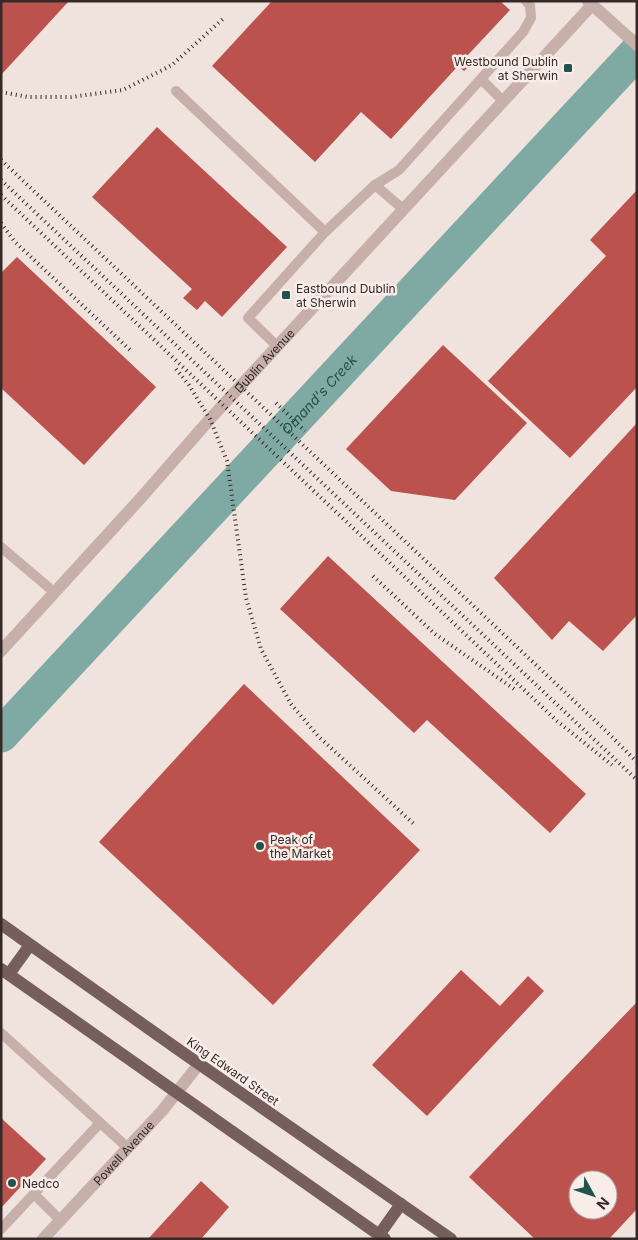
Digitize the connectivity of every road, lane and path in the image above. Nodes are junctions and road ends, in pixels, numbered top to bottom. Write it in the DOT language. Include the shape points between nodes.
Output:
graph roads {
  1 [pos="526,1"];
  2 [pos="590,3"];
  3 [pos="637,45"];
  4 [pos="481,79"];
  5 [pos="176,90"];
  6 [pos="503,101"];
  7 [pos="375,185"];
  8 [pos="403,209"];
  9 [pos="325,232"];
  10 [pos="277,346"];
  11 [pos="1,547"];
  12 [pos="54,592"];
  13 [pos="1,651"];
  14 [pos="1,924"];
  15 [pos="30,945"];
  16 [pos="5,971"];
  17 [pos="1,1033"];
  18 [pos="198,1064"];
  19 [pos="177,1093"];
  20 [pos="100,1123"];
  21 [pos="128,1148"];
  22 [pos="34,1194"];
  23 [pos="401,1204"];
  24 [pos="60,1220"];
  25 [pos="1,1229"];
  26 [pos="382,1237"];
  27 [pos="43,1239"];
  28 [pos="451,1239"];
  1 -- 4 [label="lane" via="530,5 531,18 523,32"];
  2 -- 3 [label="street"];
  2 -- 6 [label="street, Dublin Avenue"];
  4 -- 6 [label="lane"];
  4 -- 7 [label="lane" via="399,170"];
  5 -- 9 [label="lane"];
  6 -- 8 [label="street, Dublin Avenue"];
  7 -- 8 [label="lane"];
  7 -- 9 [label="lane"];
  8 -- 10 [label="street, Dublin Avenue"];
  9 -- 10 [label="lane" via="248,318"];
  10 -- 12 [label="street, Dublin Avenue"];
  11 -- 12 [label="lane"];
  12 -- 13 [label="street, Dublin Avenue"];
  14 -- 15 [label="main road, King Edward Street"];
  15 -- 16 [label="main road"];
  15 -- 18 [label="main road, King Edward Street"];
  16 -- 19 [label="main road"];
  17 -- 20 [label="lane"];
  18 -- 19 [label="street, Powell Avenue"];
  18 -- 23 [label="main road, King Edward Street"];
  19 -- 21 [label="street, Powell Avenue"];
  19 -- 26 [label="main road"];
  20 -- 21 [label="lane"];
  20 -- 22 [label="lane"];
  21 -- 24 [label="street, Powell Avenue"];
  22 -- 24 [label="lane"];
  22 -- 25 [label="lane"];
  23 -- 26 [label="main road"];
  23 -- 28 [label="main road, King Edward Street"];
  24 -- 27 [label="street, Powell Avenue"];
}
